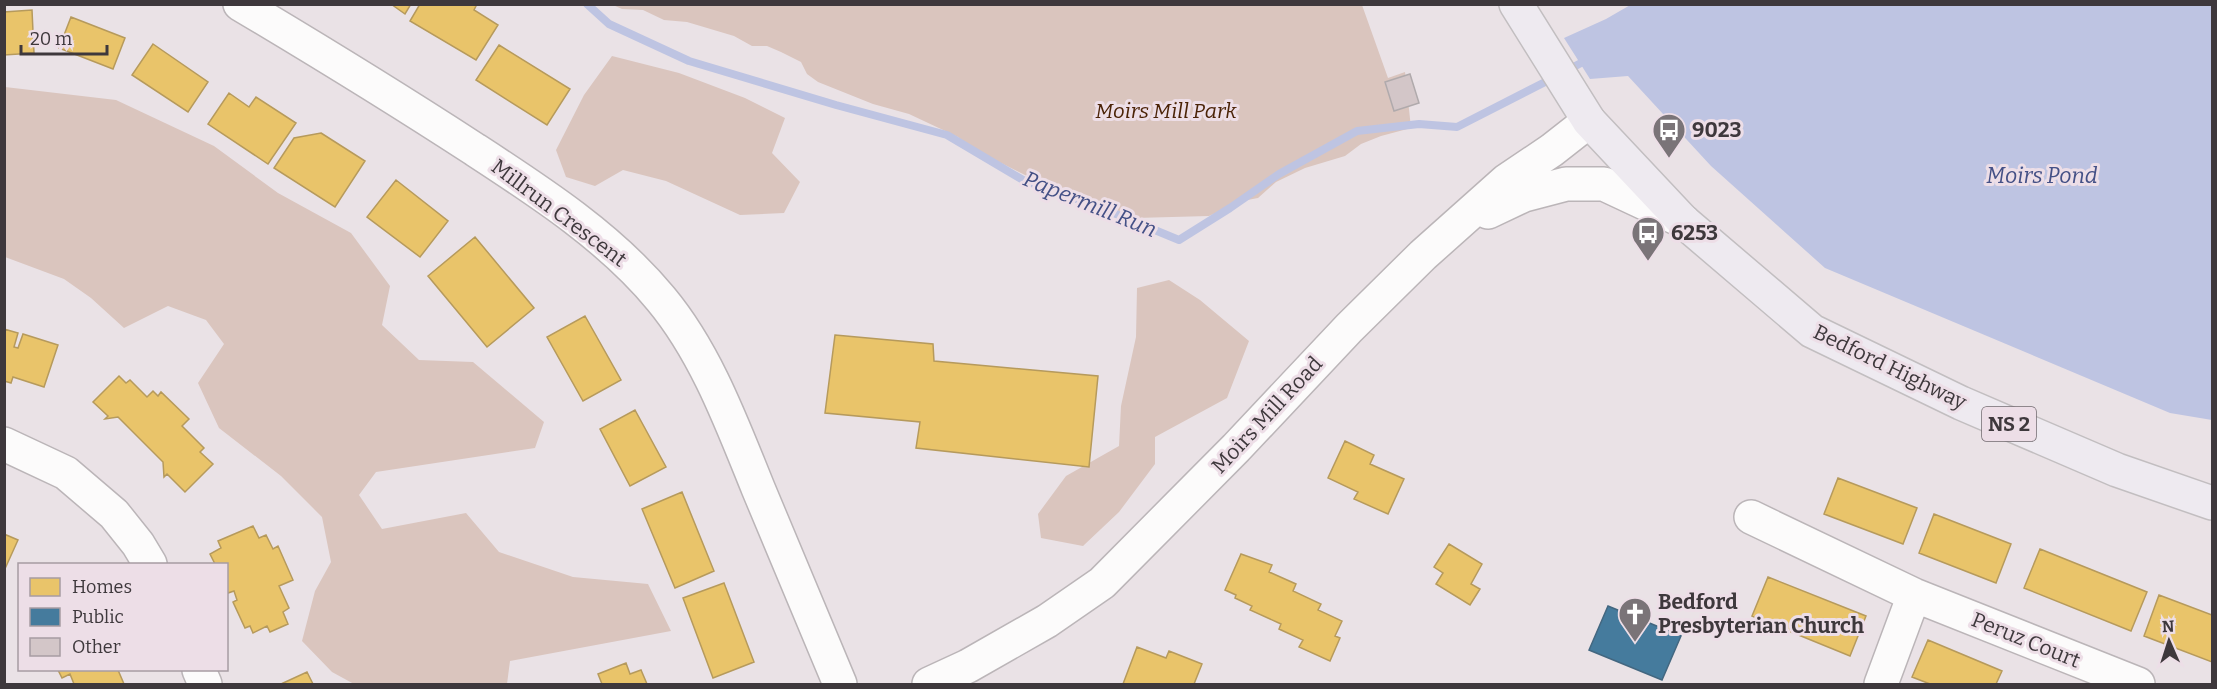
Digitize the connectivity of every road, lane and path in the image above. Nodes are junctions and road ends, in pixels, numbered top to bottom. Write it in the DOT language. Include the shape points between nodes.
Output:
graph roads {
  1 [pos="240,4"];
  2 [pos="1523,17"];
  3 [pos="1589,121"];
  4 [pos="1683,221"];
  5 [pos="1454,228"];
  6 [pos="4,444"];
  7 [pos="2212,503"];
  8 [pos="1751,517"];
  9 [pos="149,563"];
  10 [pos="1914,595"];
  11 [pos="840,684"];
  12 [pos="928,684"];
  13 [pos="1881,684"];
  14 [pos="2138,684"];
  1 -- 11 [label="street, Millrun Crescent" via="513,174 618,256 662,300 697,353 736,436"];
  2 -- 3 [label="main road, Bedford Highway / NS 2"];
  3 -- 4 [label="main road, Bedford Highway / NS 2"];
  3 -- 5 [label="street, Moirs Mill Road" via="1506,182"];
  4 -- 5 [label="street" via="1604,184 1566,184 1524,195"];
  4 -- 7 [label="main road, Bedford Highway / NS 2" via="1812,330 1961,403 2117,470"];
  5 -- 12 [label="street, Moirs Mill Road" via="1349,328 1102,583 1047,621"];
  6 -- 9 [label="street" via="66,473 114,514"];
  8 -- 10 [label="street, Peruz Court"];
  10 -- 13 [label="street"];
  10 -- 14 [label="street, Peruz Court"];
}
